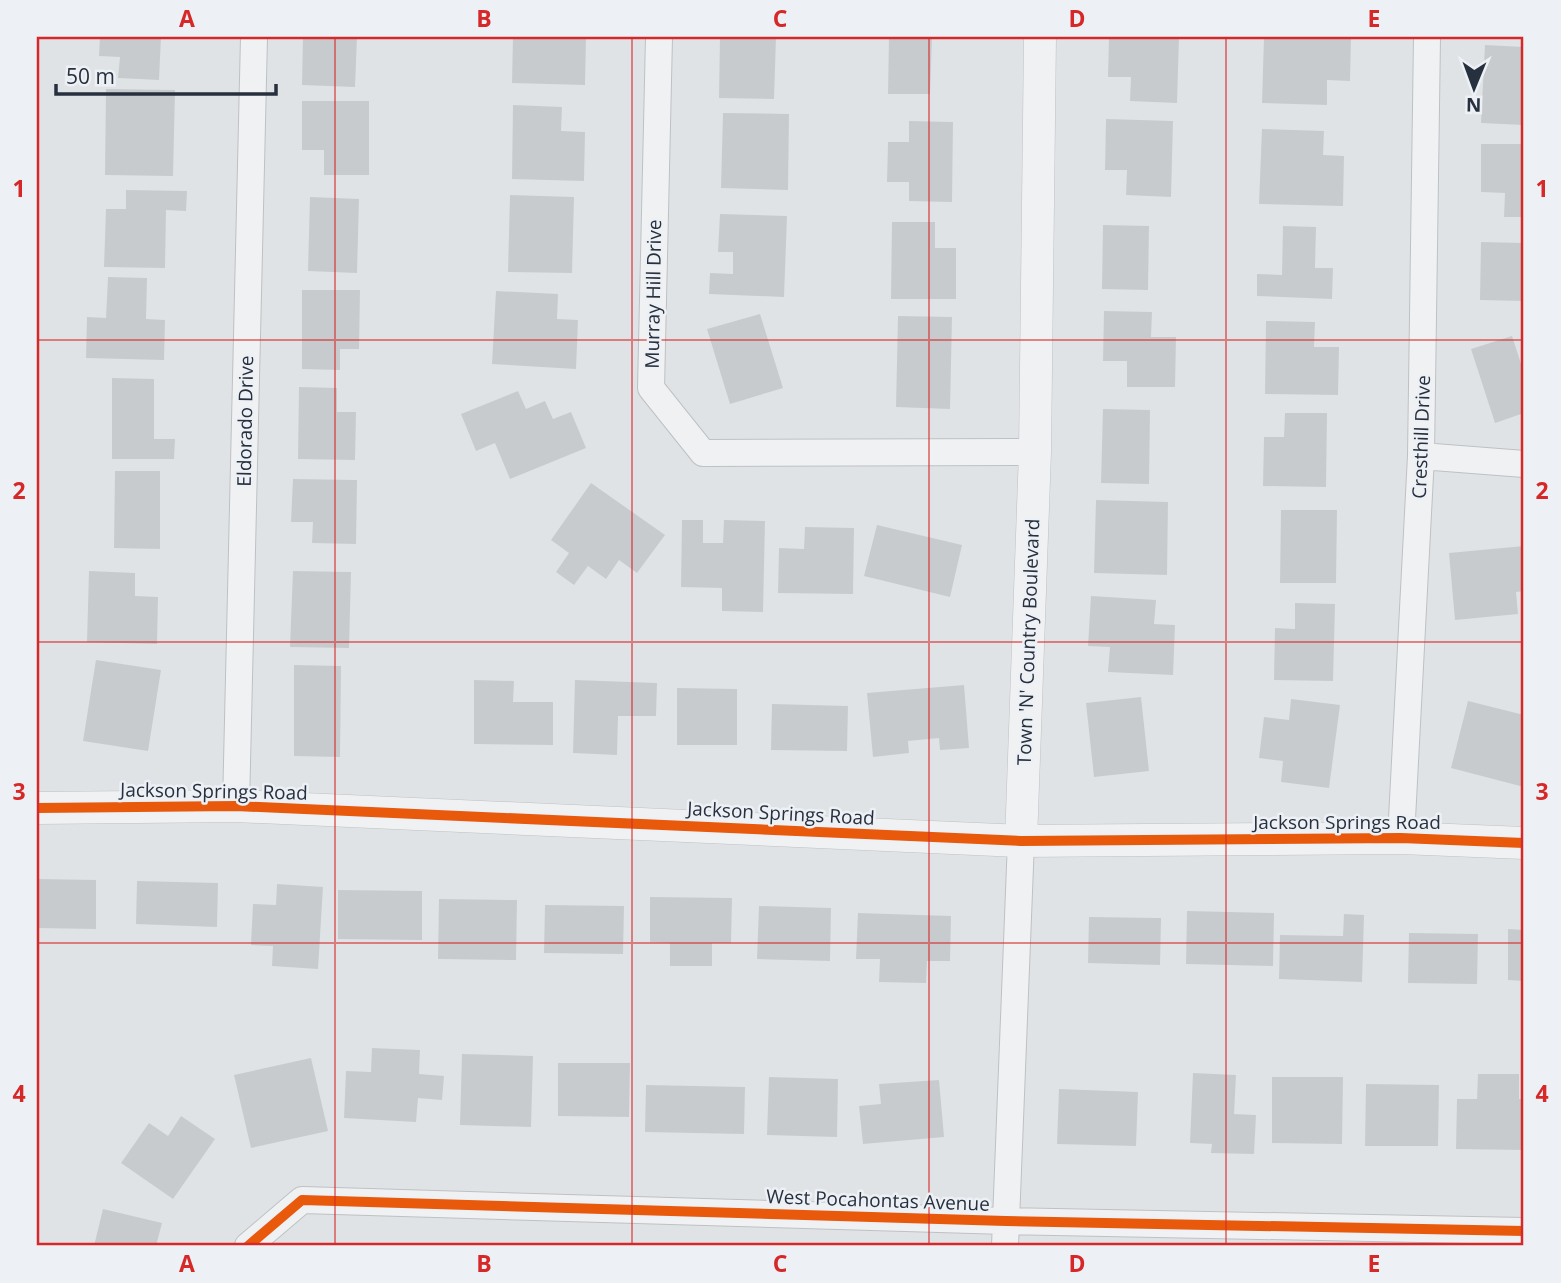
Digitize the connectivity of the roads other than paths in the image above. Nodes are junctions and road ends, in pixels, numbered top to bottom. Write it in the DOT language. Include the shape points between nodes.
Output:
graph roads {
  1 [pos="254,37"];
  2 [pos="659,37"];
  3 [pos="1041,37"];
  4 [pos="1427,37"];
  5 [pos="1035,452"];
  6 [pos="1421,456"];
  7 [pos="1524,464"];
  8 [pos="236,806"];
  9 [pos="37,808"];
  10 [pos="1401,838"];
  11 [pos="1021,841"];
  12 [pos="1524,843"];
  13 [pos="1524,1231"];
  14 [pos="1006,1234"];
  15 [pos="248,1246"];
  1 -- 8 [label="street, Eldorado Drive"];
  2 -- 5 [label="street, Murray Hill Drive" via="651,388 703,453"];
  3 -- 5 [label="street, Town 'N' Country Boulevard"];
  4 -- 6 [label="street, Cresthill Drive"];
  5 -- 11 [label="street, Town 'N' Country Boulevard"];
  6 -- 7 [label="street"];
  6 -- 10 [label="street, Cresthill Drive"];
  8 -- 9 [label="street, Jackson Springs Road"];
  8 -- 11 [label="street, Jackson Springs Road"];
  10 -- 11 [label="street, Jackson Springs Road"];
  10 -- 12 [label="street, Jackson Springs Road"];
  11 -- 14 [label="street, Town 'N' Country Boulevard"];
  13 -- 14 [label="street, West Pocahontas Avenue"];
  14 -- 15 [label="street, West Pocahontas Avenue" via="302,1200"];
}
